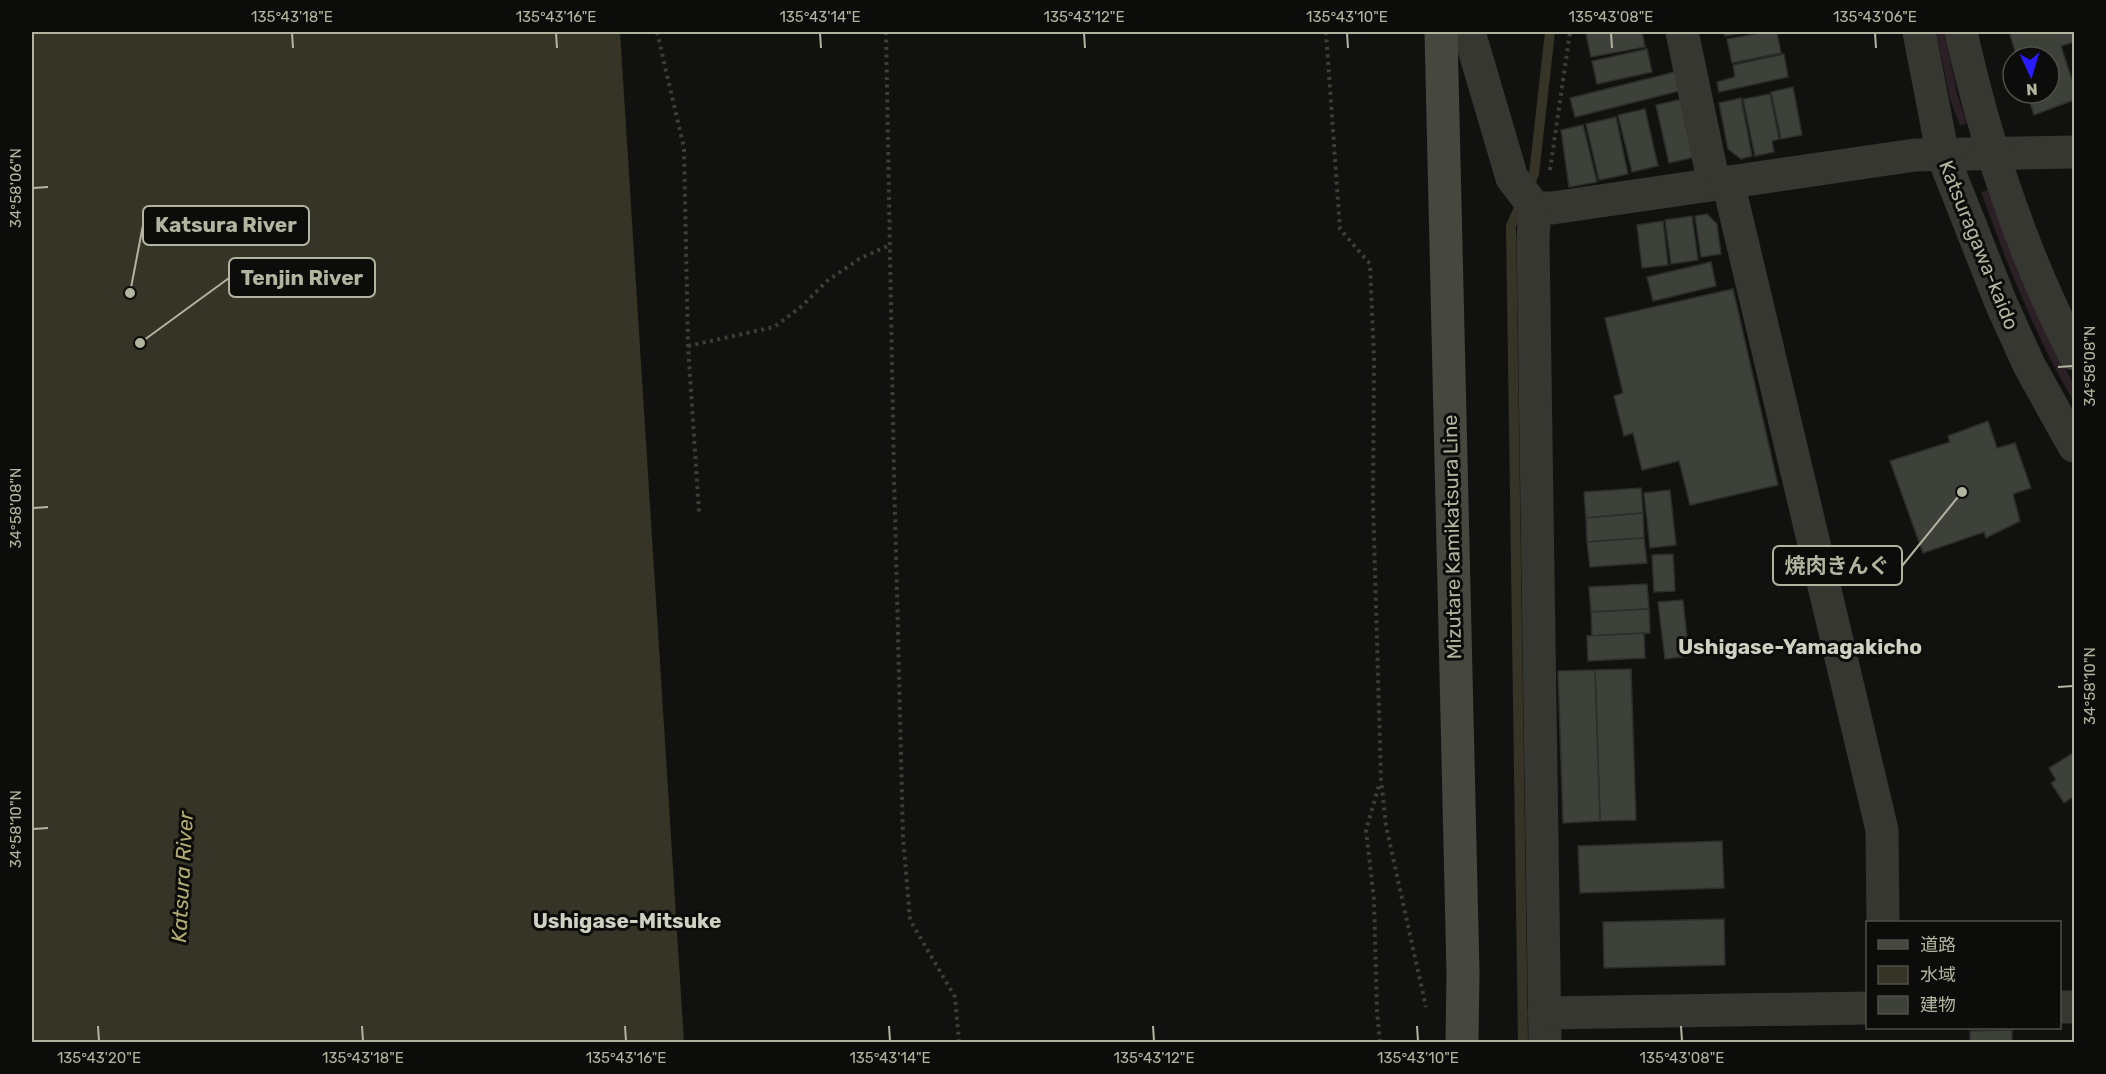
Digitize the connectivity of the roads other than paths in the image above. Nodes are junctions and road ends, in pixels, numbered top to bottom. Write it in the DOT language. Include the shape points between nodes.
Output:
graph roads {
  1 [pos="1441,32"];
  2 [pos="1469,32"];
  3 [pos="1682,32"];
  4 [pos="1919,32"];
  5 [pos="1961,32"];
  6 [pos="2074,152"];
  7 [pos="1994,153"];
  8 [pos="1943,156"];
  9 [pos="1721,183"];
  10 [pos="1540,207"];
  11 [pos="2074,354"];
  12 [pos="2074,446"];
  13 [pos="1883,921"];
  14 [pos="1866,1008"];
  15 [pos="1544,1028"];
  16 [pos="1462,1042"];
  1 -- 16 [label="main road, Mizutare Kamikatsura Line"];
  2 -- 10 [label="street" via="1512,178"];
  3 -- 9 [label="street"];
  4 -- 8 [label="street, Katsuragawa-kaido"];
  5 -- 7 [label="street"];
  6 -- 7 [label="street"];
  7 -- 8 [label="street"];
  7 -- 11 [label="street" via="2022,240"];
  8 -- 9 [label="street" via="1915,155"];
  8 -- 12 [label="street, Katsuragawa-kaido" via="2029,365"];
  9 -- 10 [label="street"];
  9 -- 13 [label="street" via="1882,830"];
  10 -- 15 [label="street" via="1533,238"];
  14 -- 15 [label="street"];
}
